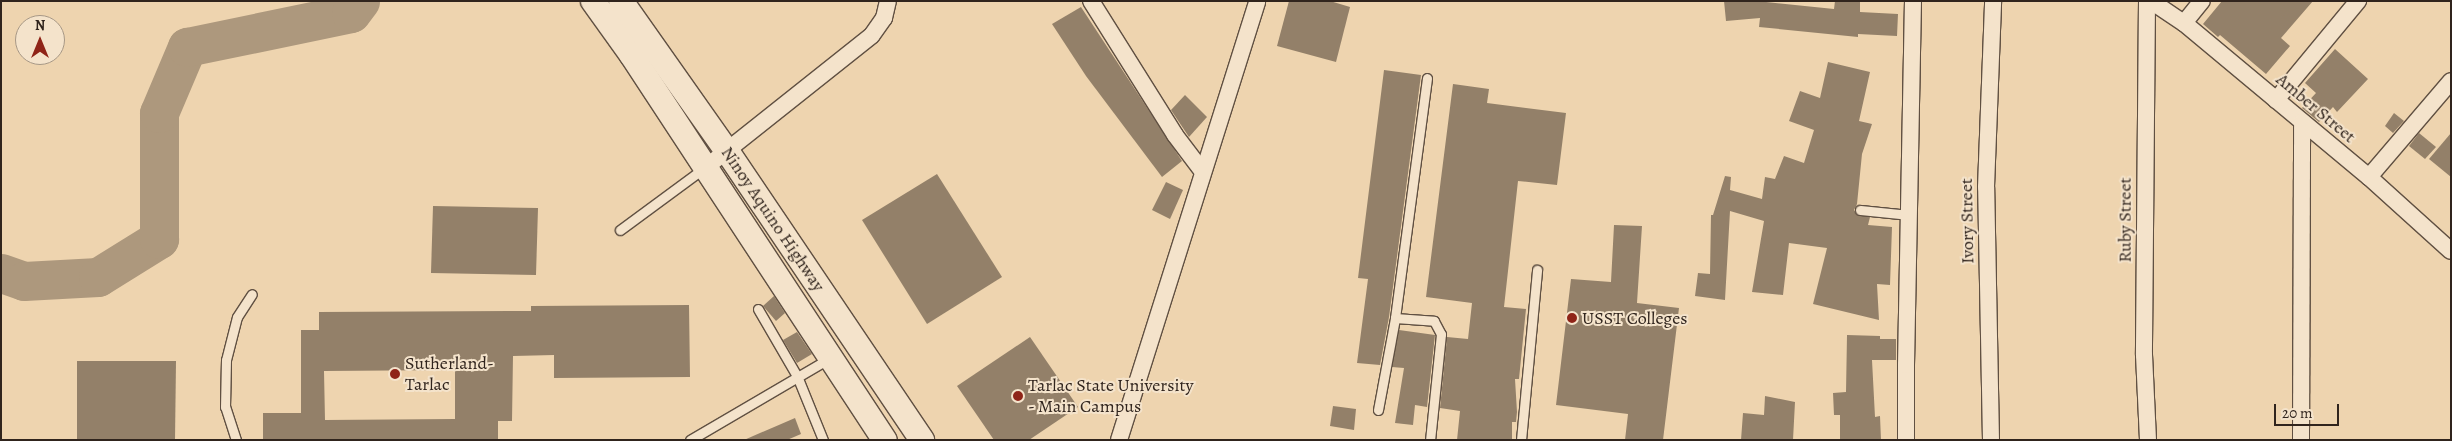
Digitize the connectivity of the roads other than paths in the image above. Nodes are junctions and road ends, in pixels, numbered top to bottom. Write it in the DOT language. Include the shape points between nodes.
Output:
graph roads {
  1 [pos="593,1"];
  2 [pos="621,1"];
  3 [pos="888,1"];
  4 [pos="1091,1"];
  5 [pos="1257,1"];
  6 [pos="1914,1"];
  7 [pos="1993,1"];
  8 [pos="2147,1"];
  9 [pos="2151,1"];
  10 [pos="2202,1"];
  11 [pos="2358,1"];
  12 [pos="2184,23"];
  13 [pos="1427,78"];
  14 [pos="2451,81"];
  15 [pos="2276,100"];
  16 [pos="2302,122"];
  17 [pos="727,151"];
  18 [pos="705,168"];
  19 [pos="1203,172"];
  20 [pos="2369,177"];
  21 [pos="1860,210"];
  22 [pos="1910,216"];
  23 [pos="620,230"];
  24 [pos="2451,251"];
  25 [pos="1537,270"];
  26 [pos="252,294"];
  27 [pos="758,309"];
  28 [pos="1395,318"];
  29 [pos="830,358"];
  30 [pos="797,376"];
  31 [pos="1378,410"];
  32 [pos="236,440"];
  33 [pos="690,440"];
  34 [pos="822,440"];
  35 [pos="885,440"];
  36 [pos="922,440"];
  37 [pos="1119,440"];
  38 [pos="1430,440"];
  39 [pos="1521,440"];
  40 [pos="1906,440"];
  41 [pos="1991,440"];
  42 [pos="2148,440"];
  43 [pos="2301,440"];
  1 -- 18 [label="main road, Ninoy Aquino Highway"];
  2 -- 17 [label="main road, Ninoy Aquino Highway"];
  3 -- 17 [label="street" via="884,18 872,35"];
  4 -- 19 [label="street" via="1170,127"];
  5 -- 19 [label="street"];
  6 -- 22 [label="street"];
  7 -- 41 [label="street, Ivory Street" via="1986,186"];
  8 -- 42 [label="street, Ruby Street" via="2144,355"];
  9 -- 12 [label="street, Amber Street"];
  10 -- 12 [label="street"];
  11 -- 15 [label="street"];
  12 -- 15 [label="street, Amber Street"];
  13 -- 28 [label="lane"];
  14 -- 20 [label="street"];
  15 -- 16 [label="street, Amber Street"];
  16 -- 20 [label="street, Amber Street"];
  16 -- 43 [label="street"];
  17 -- 18 [label="street"];
  17 -- 36 [label="main road, Ninoy Aquino Highway"];
  18 -- 23 [label="lane"];
  18 -- 29 [label="main road, Ninoy Aquino Highway"];
  19 -- 37 [label="street"];
  20 -- 24 [label="street, Amber Street"];
  21 -- 22 [label="lane"];
  22 -- 40 [label="street"];
  25 -- 39 [label="lane"];
  26 -- 32 [label="lane" via="237,317 226,360 225,407"];
  27 -- 30 [label="lane"];
  28 -- 31 [label="lane"];
  28 -- 38 [label="lane" via="1434,321 1442,334"];
  29 -- 30 [label="lane"];
  29 -- 35 [label="main road, Ninoy Aquino Highway"];
  30 -- 33 [label="lane"];
  30 -- 34 [label="lane"];
}
